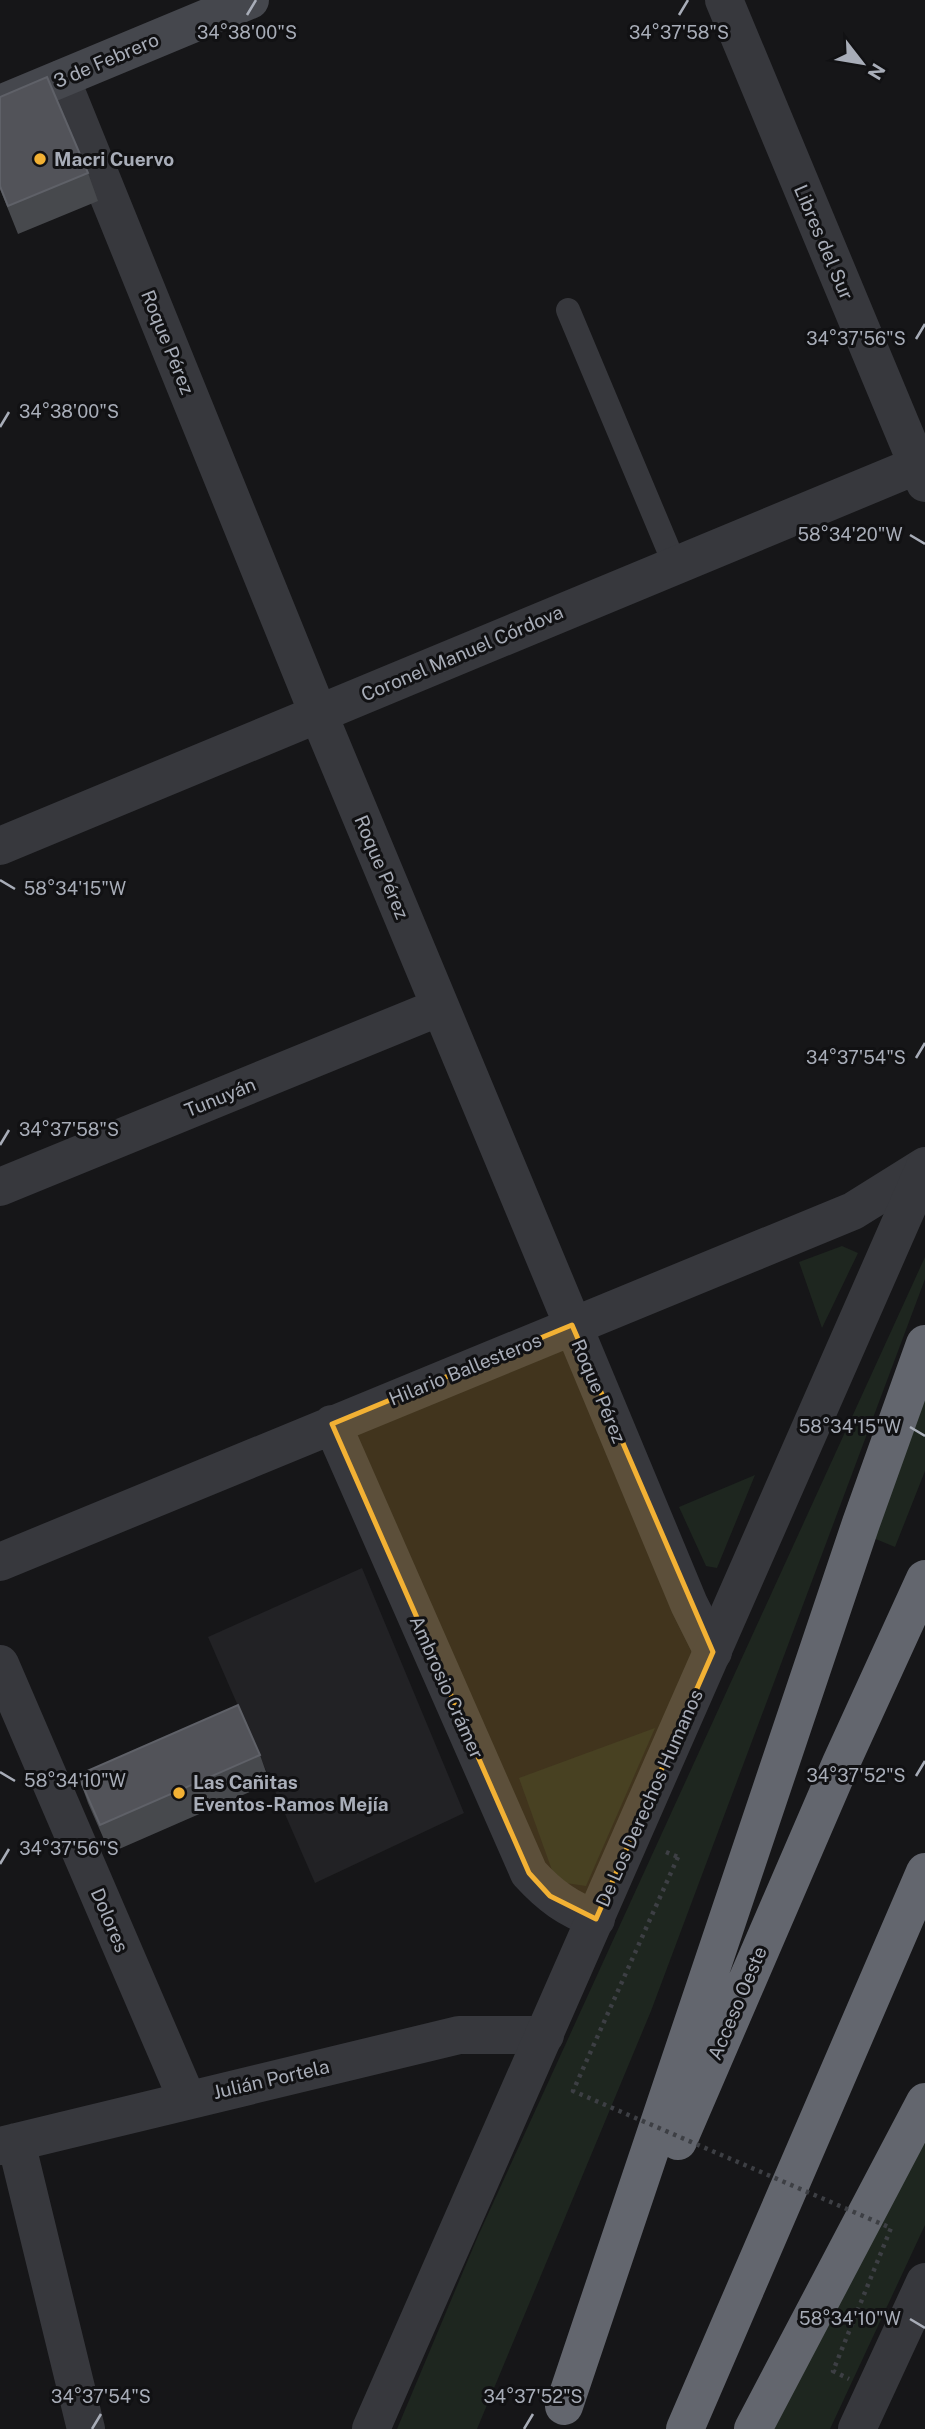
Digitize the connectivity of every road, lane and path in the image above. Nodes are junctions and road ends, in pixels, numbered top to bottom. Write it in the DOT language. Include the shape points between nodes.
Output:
graph roads {
  1 [pos="724,0"];
  2 [pos="234,3"];
  3 [pos="61,79"];
  4 [pos="0,104"];
  5 [pos="568,310"];
  6 [pos="922,470"];
  7 [pos="675,565"];
  8 [pos="318,713"];
  9 [pos="0,846"];
  10 [pos="440,1007"];
  11 [pos="925,1166"];
  12 [pos="0,1186"];
  13 [pos="572,1325"];
  14 [pos="925,1345"];
  15 [pos="332,1424"];
  16 [pos="0,1562"];
  17 [pos="925,1579"];
  18 [pos="713,1652"];
  19 [pos="0,1664"];
  20 [pos="678,1857"];
  21 [pos="925,1871"];
  22 [pos="596,1919"];
  23 [pos="545,2035"];
  24 [pos="187,2099"];
  25 [pos="925,2102"];
  26 [pos="8,2144"];
  27 [pos="925,2282"];
  28 [pos="849,2379"];
  29 [pos="559,2418"];
  30 [pos="86,2429"];
  31 [pos="371,2429"];
  32 [pos="685,2429"];
  33 [pos="753,2429"];
  34 [pos="857,2429"];
  1 -- 6 [label="street, Libres del Sur"];
  2 -- 3 [label="main road, 3 de Febrero"];
  3 -- 4 [label="main road, 3 de Febrero"];
  3 -- 8 [label="street, Roque Pérez"];
  5 -- 7 [label="lane"];
  6 -- 7 [label="street, Coronel Manuel Córdova"];
  7 -- 8 [label="street, Coronel Manuel Córdova"];
  8 -- 9 [label="street, Coronel Manuel Córdova"];
  8 -- 10 [label="street, Roque Pérez"];
  10 -- 12 [label="street, Tunuyán"];
  10 -- 13 [label="street, Roque Pérez"];
  11 -- 13 [label="street, Hilario Ballesteros" via="853,1211"];
  11 -- 18 [label="street, De Los Derechos Humanos"];
  13 -- 15 [label="street, Hilario Ballesteros"];
  13 -- 18 [label="street, Roque Pérez"];
  14 -- 29 [label="highway"];
  15 -- 16 [label="street, Hilario Ballesteros"];
  15 -- 22 [label="street, Ambrosio Crámer" via="529,1873 550,1896"];
  17 -- 29 [label="highway, Acceso Oeste"];
  18 -- 22 [label="street, De Los Derechos Humanos"];
  19 -- 24 [label="street, Dolores"];
  20 -- 28 [label="path, bridge" via="573,2091 891,2228 833,2371"];
  21 -- 32 [label="highway"];
  22 -- 23 [label="street, De Los Derechos Humanos"];
  23 -- 24 [label="street, Julián Portela" via="459,2035"];
  23 -- 31 [label="street, De Los Derechos Humanos"];
  24 -- 26 [label="street, Julián Portela"];
  25 -- 33 [label="highway"];
  26 -- 30 [label="street"];
  27 -- 34 [label="street"];
}
